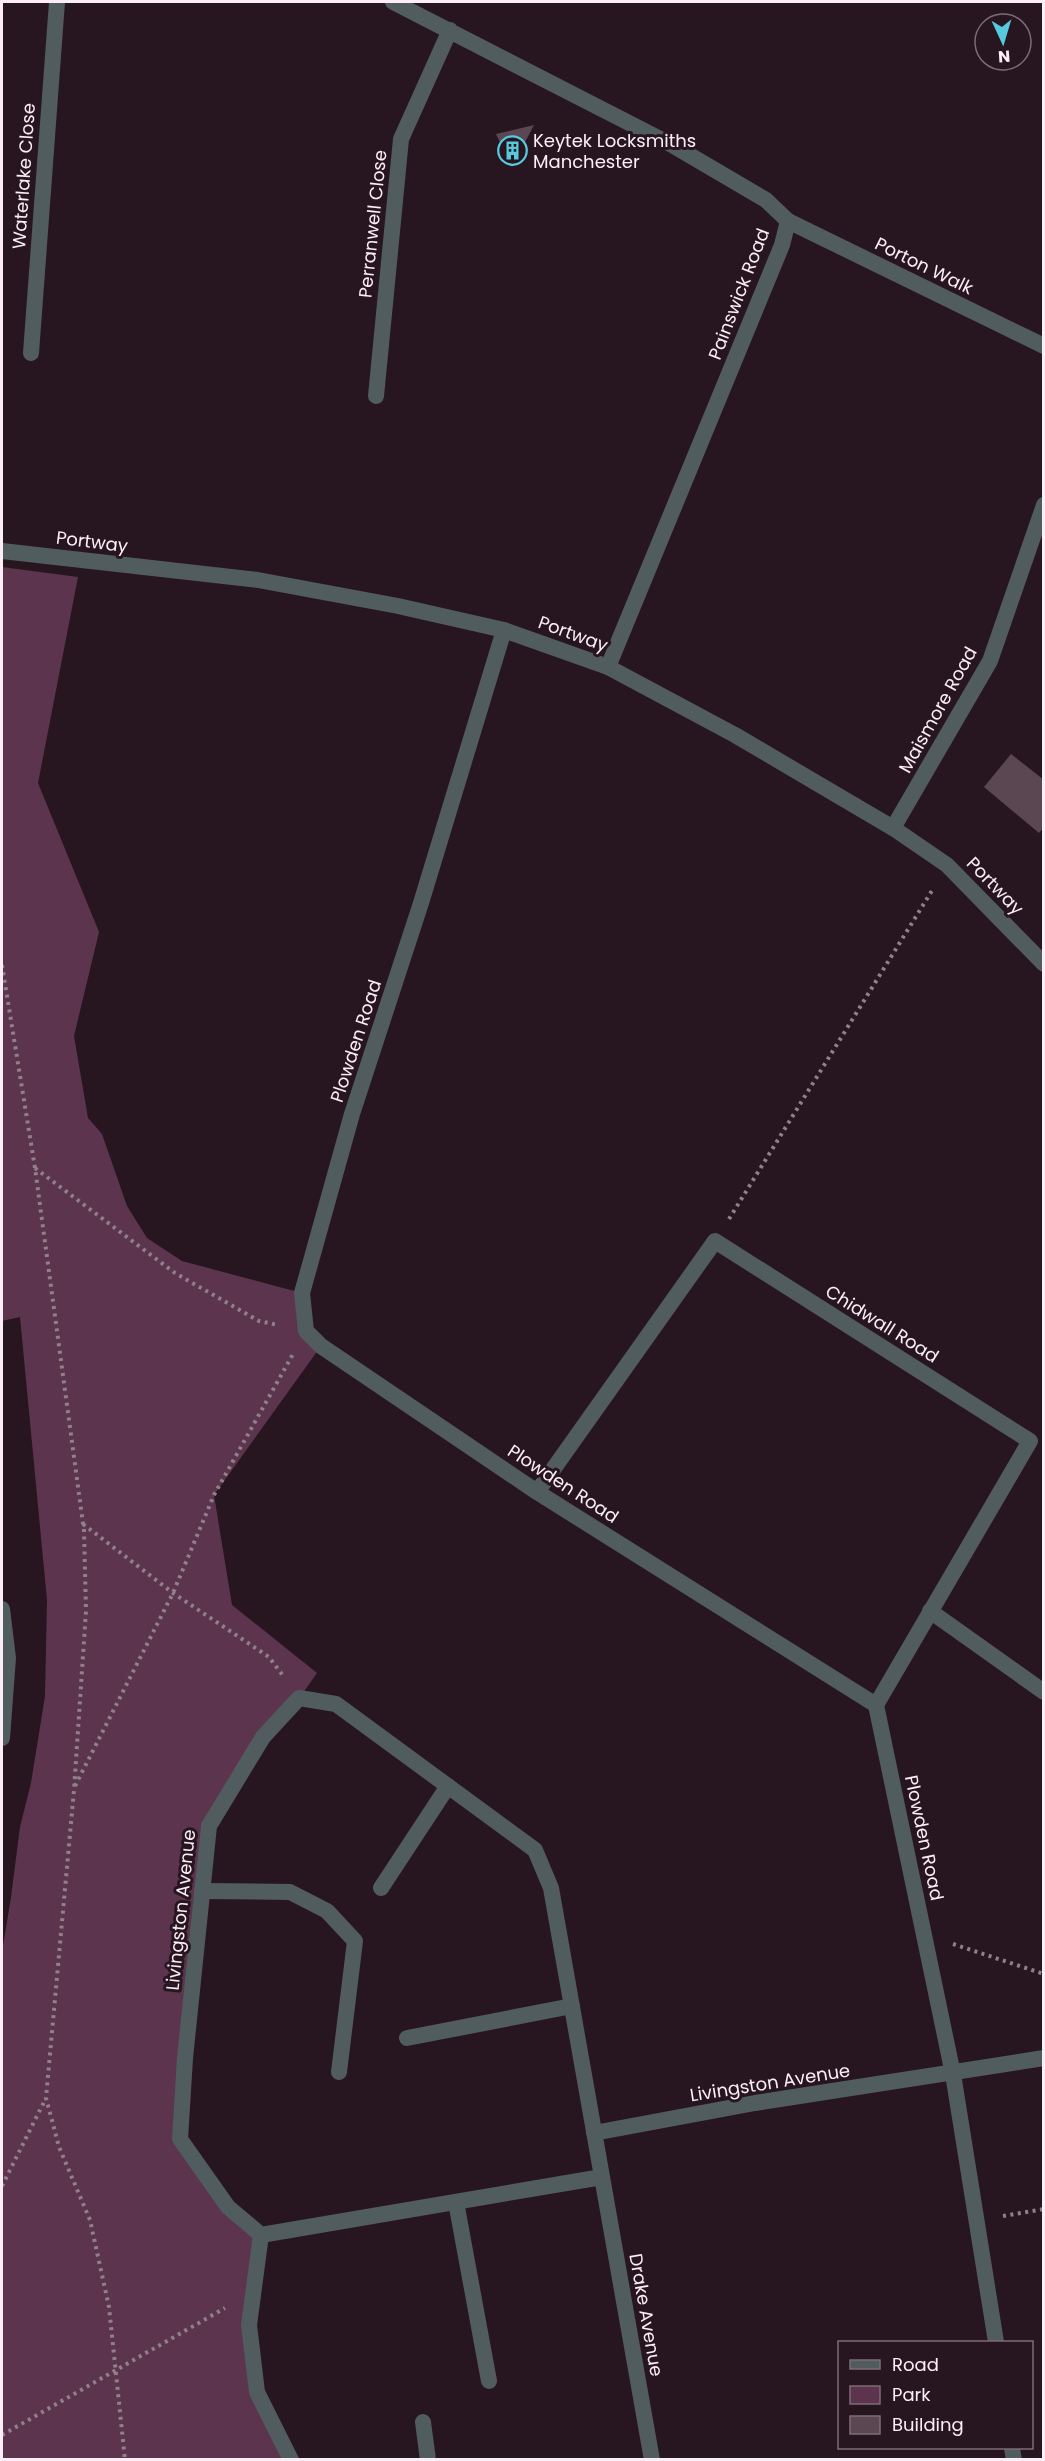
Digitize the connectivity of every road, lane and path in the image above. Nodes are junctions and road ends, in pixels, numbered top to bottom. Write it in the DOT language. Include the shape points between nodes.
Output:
graph roads {
  1 [pos="57,2"];
  2 [pos="393,2"];
  3 [pos="450,30"];
  4 [pos="788,221"];
  5 [pos="1044,346"];
  6 [pos="31,353"];
  7 [pos="376,396"];
  8 [pos="1044,505"];
  9 [pos="2,551"];
  10 [pos="504,630"];
  11 [pos="608,667"];
  12 [pos="893,828"];
  13 [pos="948,865"];
  14 [pos="1044,964"];
  15 [pos="2,965"];
  16 [pos="35,1168"];
  17 [pos="715,1241"];
  18 [pos="306,1331"];
  19 [pos="537,1492"];
  20 [pos="83,1524"];
  21 [pos="173,1593"];
  22 [pos="2,1608"];
  23 [pos="930,1611"];
  24 [pos="1044,1692"];
  25 [pos="299,1698"];
  26 [pos="876,1706"];
  27 [pos="2,1737"];
  28 [pos="448,1786"];
  29 [pos="74,1790"];
  30 [pos="381,1888"];
  31 [pos="202,1891"];
  32 [pos="924,1935"];
  33 [pos="1044,1974"];
  34 [pos="572,2006"];
  35 [pos="407,2038"];
  36 [pos="1044,2058"];
  37 [pos="339,2072"];
  38 [pos="953,2074"];
  39 [pos="46,2098"];
  40 [pos="594,2133"];
  41 [pos="602,2177"];
  42 [pos="2,2186"];
  43 [pos="456,2202"];
  44 [pos="1044,2209"];
  45 [pos="976,2221"];
  46 [pos="261,2235"];
  47 [pos="252,2304"];
  48 [pos="996,2341"];
  49 [pos="116,2368"];
  50 [pos="489,2381"];
  51 [pos="423,2422"];
  52 [pos="2,2435"];
  53 [pos="125,2460"];
  54 [pos="291,2460"];
  55 [pos="429,2460"];
  56 [pos="652,2460"];
  1 -- 6 [label="street, Waterlake Close"];
  2 -- 3 [label="street, Painswick Road"];
  3 -- 4 [label="street, Painswick Road" via="674,146 766,200"];
  3 -- 7 [label="street, Perranwell Close" via="400,140"];
  4 -- 5 [label="street, Porton Walk"];
  4 -- 11 [label="street, Painswick Road" via="782,245"];
  8 -- 12 [label="street, Maismore Road" via="990,661"];
  9 -- 10 [label="street, Portway" via="258,580"];
  10 -- 11 [label="street, Portway"];
  10 -- 18 [label="street, Plowden Road" via="352,1114 302,1293"];
  11 -- 12 [label="street, Portway" via="735,735"];
  12 -- 13 [label="street, Portway"];
  13 -- 14 [label="street, Portway"];
  13 -- 17 [label="path"];
  15 -- 16 [label="path"];
  16 -- 18 [label="path" via="175,1273 259,1321"];
  16 -- 20 [label="path"];
  17 -- 19 [label="street"];
  17 -- 23 [label="street, Chidwall Road" via="1030,1442"];
  18 -- 19 [label="street, Plowden Road" via="321,1346"];
  18 -- 21 [label="path" via="214,1495"];
  19 -- 26 [label="street, Plowden Road"];
  20 -- 21 [label="path"];
  20 -- 29 [label="path" via="86,1611"];
  21 -- 25 [label="path" via="269,1657"];
  21 -- 29 [label="path"];
  22 -- 27 [label="street" via="8,1658"];
  23 -- 24 [label="street"];
  23 -- 26 [label="street, Chidwall Road"];
  25 -- 28 [label="street" via="336,1704"];
  25 -- 31 [label="street, Livingston Avenue" via="263,1737 209,1826"];
  26 -- 32 [label="street, Plowden Road"];
  28 -- 30 [label="street"];
  28 -- 34 [label="street" via="535,1850 551,1888"];
  29 -- 39 [label="path"];
  31 -- 37 [label="street" via="290,1892 327,1911 355,1941"];
  31 -- 46 [label="street, Livingston Avenue" via="180,2139 228,2207"];
  32 -- 33 [label="path"];
  32 -- 38 [label="street, Plowden Road"];
  34 -- 35 [label="street"];
  34 -- 40 [label="street"];
  36 -- 38 [label="street, Livingston Avenue"];
  38 -- 40 [label="street, Livingston Avenue" via="755,2103"];
  38 -- 45 [label="street, Plowden Road"];
  39 -- 42 [label="path"];
  39 -- 49 [label="path" via="59,2147 90,2220 109,2307"];
  40 -- 41 [label="street"];
  41 -- 43 [label="street"];
  41 -- 56 [label="street, Drake Avenue"];
  43 -- 46 [label="street"];
  43 -- 50 [label="street"];
  44 -- 45 [label="path"];
  45 -- 48 [label="street, Plowden Road"];
  46 -- 47 [label="street"];
  47 -- 49 [label="path" via="237,2302"];
  47 -- 54 [label="street" via="249,2325 257,2392"];
  49 -- 52 [label="path"];
  49 -- 53 [label="path"];
  51 -- 55 [label="street"];
}
